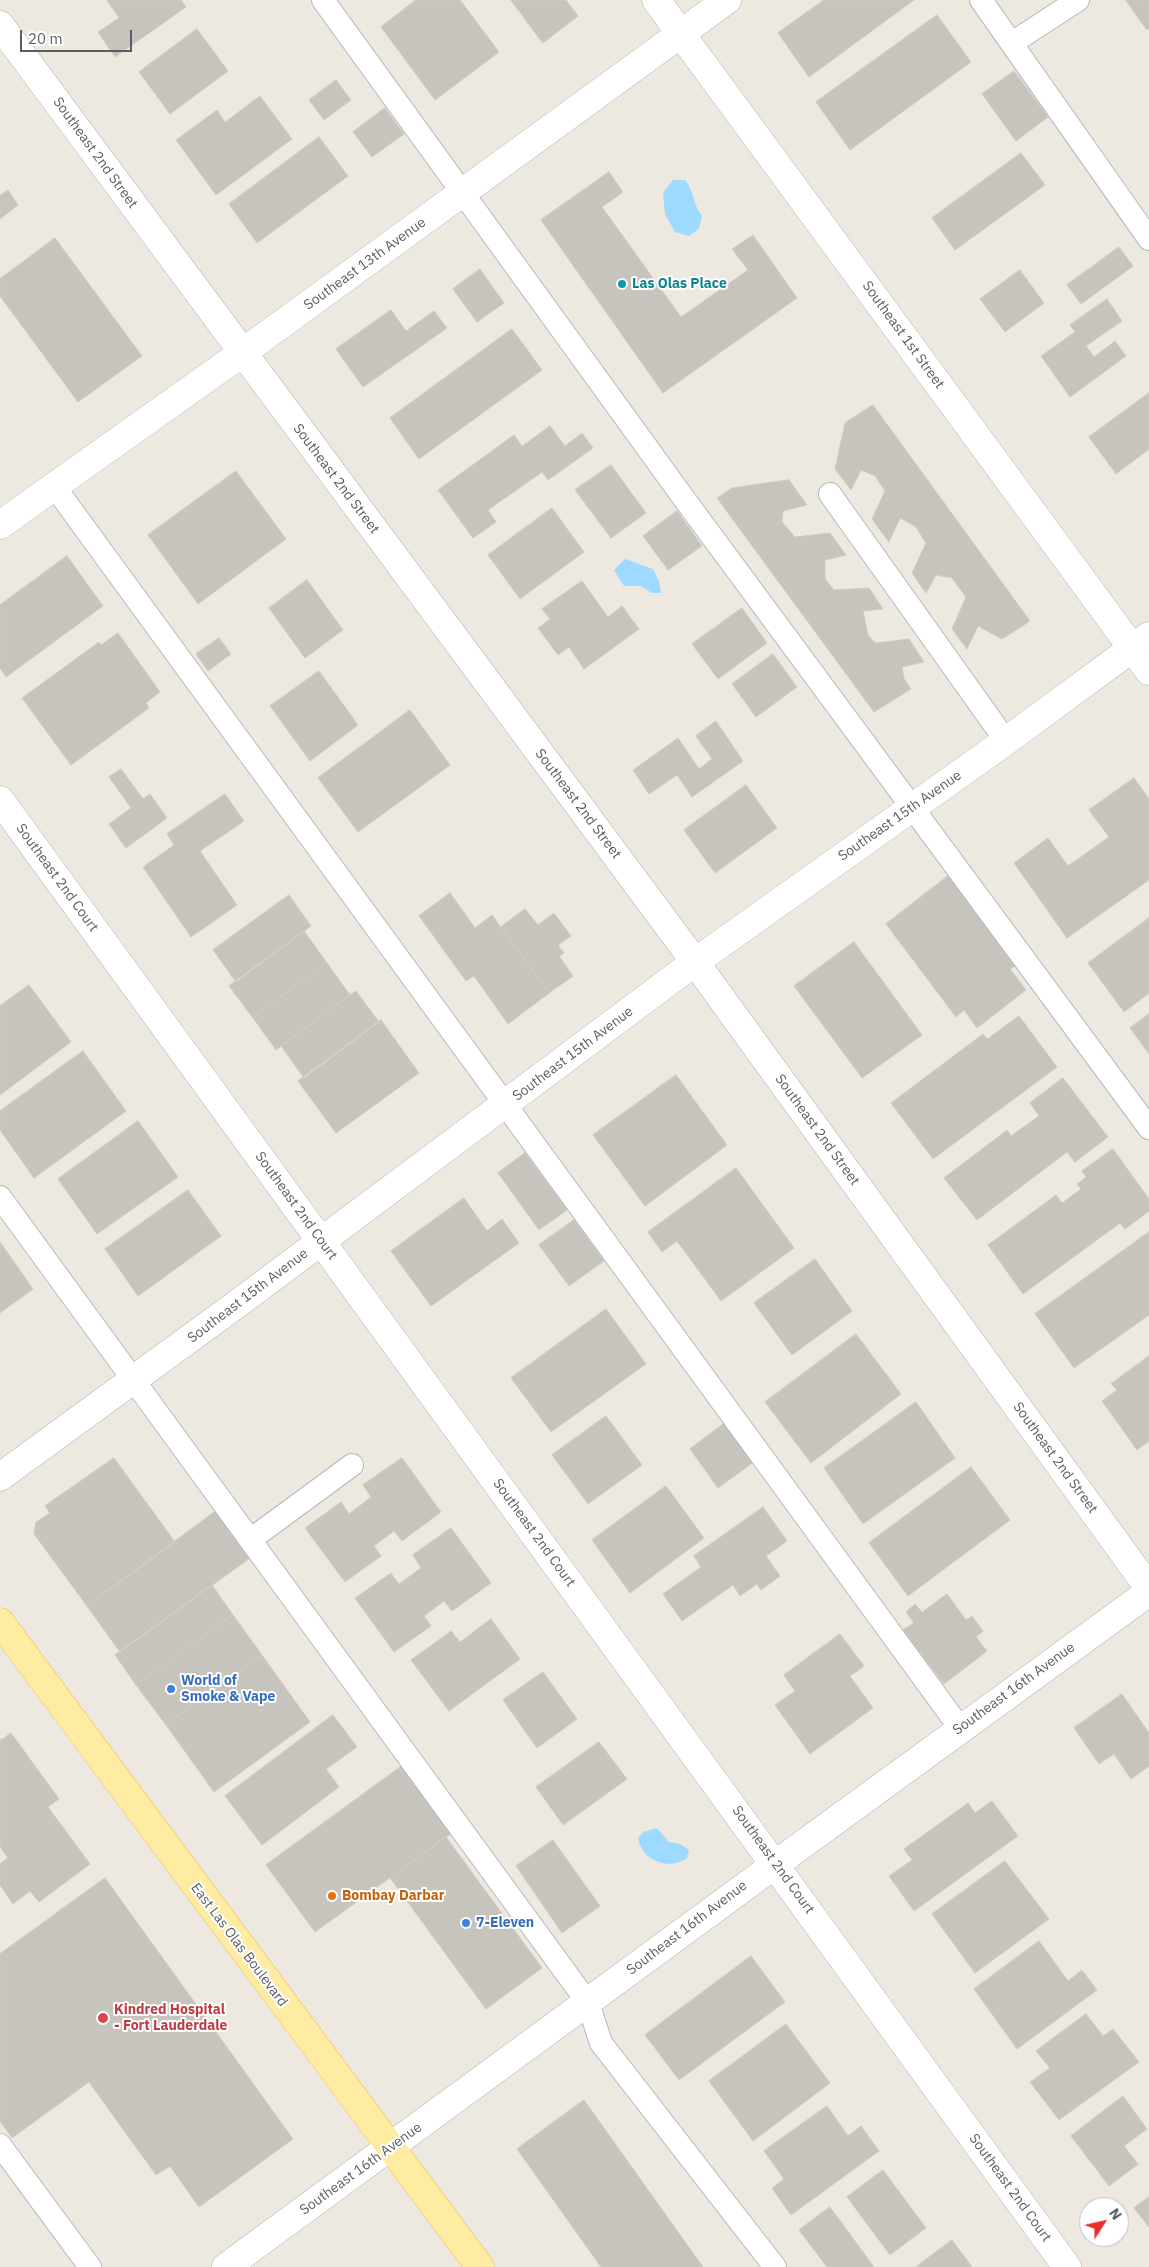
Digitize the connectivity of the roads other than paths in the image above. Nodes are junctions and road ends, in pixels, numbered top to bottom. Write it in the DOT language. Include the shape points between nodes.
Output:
graph roads {
  1 [pos="323,0"];
  2 [pos="656,0"];
  3 [pos="726,0"];
  4 [pos="980,0"];
  5 [pos="1078,0"];
  6 [pos="0,24"];
  7 [pos="681,34"];
  8 [pos="1012,43"];
  9 [pos="463,193"];
  10 [pos="1149,239"];
  11 [pos="242,353"];
  12 [pos="54,486"];
  13 [pos="830,494"];
  14 [pos="0,525"];
  15 [pos="1141,642"];
  16 [pos="1149,671"];
  17 [pos="1006,741"];
  18 [pos="0,800"];
  19 [pos="913,807"];
  20 [pos="695,962"];
  21 [pos="506,1104"];
  22 [pos="1149,1128"];
  23 [pos="0,1197"];
  24 [pos="321,1241"];
  25 [pos="133,1381"];
  26 [pos="352,1465"];
  27 [pos="0,1477"];
  28 [pos="250,1540"];
  29 [pos="1149,1590"];
  30 [pos="0,1622"];
  31 [pos="960,1728"];
  32 [pos="775,1862"];
  33 [pos="588,2003"];
  34 [pos="0,2144"];
  35 [pos="391,2147"];
  36 [pos="90,2267"];
  37 [pos="226,2267"];
  38 [pos="480,2267"];
  39 [pos="775,2267"];
  40 [pos="1068,2267"];
  1 -- 9 [label="lane"];
  2 -- 7 [label="street, Southeast 1st Street"];
  3 -- 7 [label="street, Southeast 13th Avenue"];
  4 -- 8 [label="lane"];
  5 -- 8 [label="lane"];
  6 -- 11 [label="street, Southeast 2nd Street"];
  7 -- 9 [label="street, Southeast 13th Avenue"];
  7 -- 15 [label="street, Southeast 1st Street"];
  8 -- 10 [label="lane"];
  9 -- 11 [label="street, Southeast 13th Avenue"];
  9 -- 19 [label="lane"];
  11 -- 12 [label="street, Southeast 13th Avenue"];
  11 -- 20 [label="street, Southeast 2nd Street"];
  12 -- 14 [label="street, Southeast 13th Avenue"];
  12 -- 21 [label="lane"];
  13 -- 17 [label="lane"];
  15 -- 16 [label="street, Southeast 1st Street"];
  15 -- 17 [label="street, Southeast 15th Avenue"];
  17 -- 19 [label="street, Southeast 15th Avenue"];
  18 -- 24 [label="street, Southeast 2nd Court"];
  19 -- 20 [label="street, Southeast 15th Avenue"];
  19 -- 22 [label="lane"];
  20 -- 21 [label="street, Southeast 15th Avenue"];
  20 -- 29 [label="street, Southeast 2nd Street"];
  21 -- 24 [label="street, Southeast 15th Avenue"];
  21 -- 31 [label="lane"];
  23 -- 25 [label="lane"];
  24 -- 25 [label="street, Southeast 15th Avenue"];
  24 -- 32 [label="street, Southeast 2nd Court"];
  25 -- 27 [label="street, Southeast 15th Avenue"];
  25 -- 28 [label="lane"];
  26 -- 28 [label="lane"];
  28 -- 33 [label="lane"];
  29 -- 31 [label="street, Southeast 16th Avenue"];
  30 -- 35 [label="main road, East Las Olas Boulevard"];
  31 -- 32 [label="street, Southeast 16th Avenue"];
  32 -- 33 [label="street, Southeast 16th Avenue"];
  32 -- 40 [label="street, Southeast 2nd Court"];
  33 -- 35 [label="street, Southeast 16th Avenue"];
  33 -- 39 [label="lane" via="601,2043"];
  34 -- 36 [label="lane"];
  35 -- 37 [label="street, Southeast 16th Avenue"];
  35 -- 38 [label="main road, East Las Olas Boulevard"];
}
